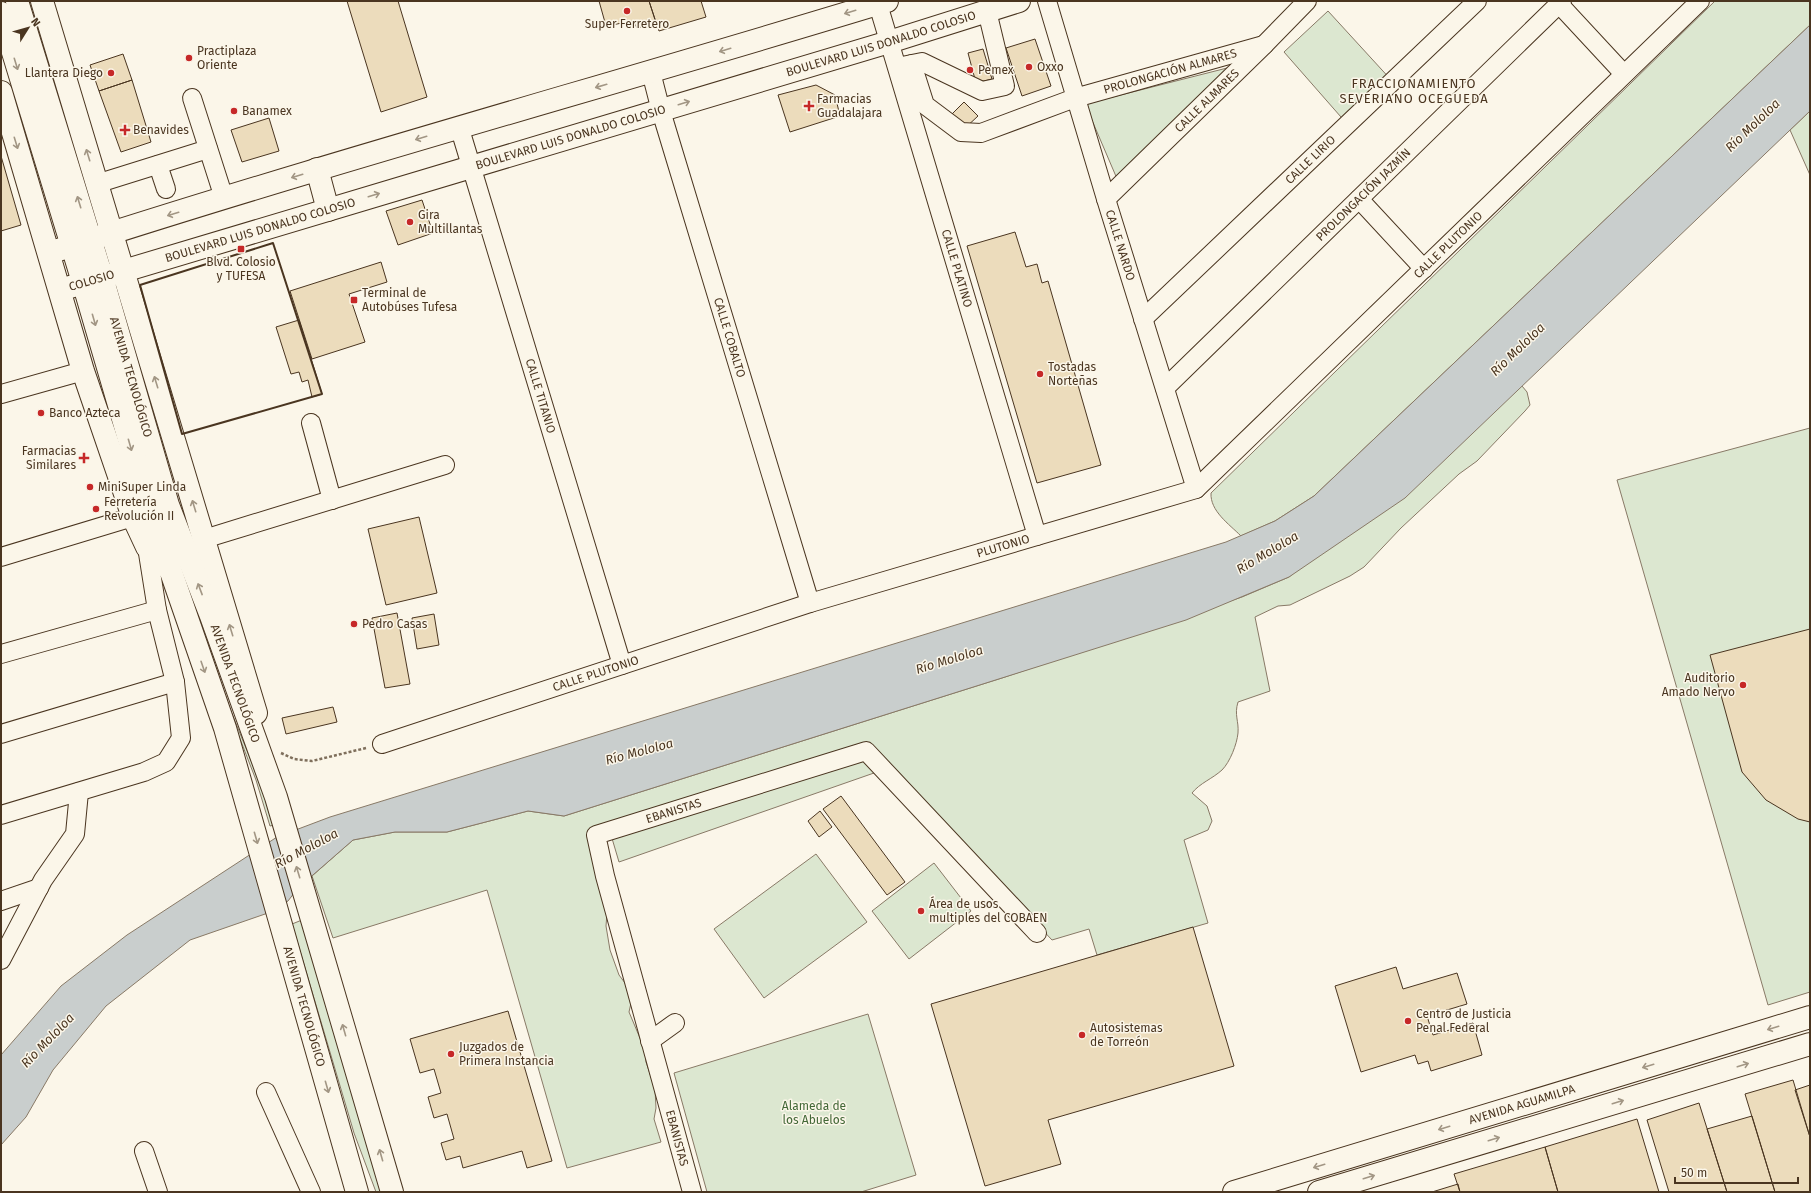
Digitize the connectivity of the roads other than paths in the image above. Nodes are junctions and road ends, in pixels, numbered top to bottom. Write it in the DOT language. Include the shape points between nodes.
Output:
graph roads {
  1 [pos="17,1"];
  2 [pos="42,1"];
  3 [pos="1019,1"];
  4 [pos="1047,1"];
  5 [pos="1307,1"];
  6 [pos="1477,1"];
  7 [pos="1700,1"];
  8 [pos="881,2"];
  9 [pos="1560,3"];
  10 [pos="987,11"];
  11 [pos="1,13"];
  12 [pos="889,42"];
  13 [pos="1264,45"];
  14 [pos="904,65"];
  15 [pos="650,72"];
  16 [pos="1624,74"];
  17 [pos="1,92"];
  18 [pos="192,98"];
  19 [pos="1075,98"];
  20 [pos="661,110"];
  21 [pos="6,124"];
  22 [pos="459,126"];
  23 [pos="208,149"];
  24 [pos="158,165"];
  25 [pos="472,166"];
  26 [pos="317,169"];
  27 [pos="96,184"];
  28 [pos="166,190"];
  29 [pos="224,198"];
  30 [pos="1106,199"];
  31 [pos="1359,199"];
  32 [pos="328,210"];
  33 [pos="91,239"];
  34 [pos="49,253"];
  35 [pos="1424,269"];
  36 [pos="103,277"];
  37 [pos="60,290"];
  38 [pos="1143,320"];
  39 [pos="83,371"];
  40 [pos="1165,388"];
  41 [pos="1,394"];
  42 [pos="312,423"];
  43 [pos="445,465"];
  44 [pos="1196,489"];
  45 [pos="332,500"];
  46 [pos="133,517"];
  47 [pos="1037,536"];
  48 [pos="204,539"];
  49 [pos="147,547"];
  50 [pos="1,557"];
  51 [pos="170,570"];
  52 [pos="810,603"];
  53 [pos="157,610"];
  54 [pos="1,654"];
  55 [pos="622,665"];
  56 [pos="174,682"];
  57 [pos="1,734"];
  58 [pos="382,744"];
  59 [pos="258,750"];
  60 [pos="79,792"];
  61 [pos="1,815"];
  62 [pos="39,888"];
  63 [pos="1,901"];
  64 [pos="1037,933"];
  65 [pos="1,960"];
  66 [pos="1810,1017"];
  67 [pos="675,1023"];
  68 [pos="650,1042"];
  69 [pos="1810,1044"];
  70 [pos="266,1092"];
  71 [pos="144,1151"];
  72 [pos="158,1192"];
  73 [pos="310,1192"];
  74 [pos="357,1192"];
  75 [pos="392,1192"];
  76 [pos="692,1192"];
  77 [pos="1234,1192"];
  78 [pos="1319,1192"];
  33 -- 1 [label="main road, AVENIDA TECNOLÓGICO, one-way"];
  27 -- 2 [label="main road, AVENIDA TECNOLÓGICO, one-way"];
  3 -- 10 [label="main road, BOULEVARD LUIS DONALDO COLOSIO"];
  4 -- 19 [label="street, CALLE NARDO"];
  5 -- 13 [label="street, CALLE ALMARES"];
  6 -- 38 [label="street, CALLE LIRIO"];
  7 -- 16 [label="street, CALLE PLUTONIO"];
  8 -- 12 [label="street, CALLE PLATINO"];
  8 -- 15 [label="main road, one-way"];
  9 -- 16 [label="street"];
  9 -- 31 [label="street, PROLONGACIÓN JAZMÍN"];
  10 -- 12 [label="main road, BOULEVARD LUIS DONALDO COLOSIO"];
  10 -- 14 [label="street" via="1005,86 982,91 922,62"];
  11 -- 33 [label="main road, AVENIDA TECNOLÓGICO, one-way"];
  12 -- 14 [label="street, CALLE PLATINO"];
  20 -- 12 [label="main road, BOULEVARD LUIS DONALDO COLOSIO, one-way"];
  13 -- 19 [label="street, PROLONGACIÓN ALMARES"];
  13 -- 30 [label="street, CALLE ALMARES"];
  14 -- 19 [label="street, PROLONGACIÓN ALMARES" via="925,105 961,132 981,133"];
  14 -- 47 [label="street, CALLE PLATINO"];
  15 -- 20 [label="street, CALLE COBALTO"];
  15 -- 22 [label="main road, one-way"];
  16 -- 35 [label="street, CALLE PLUTONIO"];
  17 -- 21 [label="main road, AVENIDA TECNOLÓGICO"];
  18 -- 23 [label="street"];
  19 -- 30 [label="street, CALLE NARDO"];
  20 -- 25 [label="main road, BOULEVARD LUIS DONALDO COLOSIO"];
  20 -- 52 [label="street, CALLE COBALTO"];
  21 -- 34 [label="main road, AVENIDA TECNOLÓGICO, one-way"];
  22 -- 25 [label="street, CALLE TITANIO"];
  22 -- 26 [label="main road, one-way"];
  23 -- 24 [label="street"];
  23 -- 29 [label="street"];
  24 -- 27 [label="street"];
  24 -- 28 [label="street"];
  32 -- 25 [label="main road, BOULEVARD LUIS DONALDO COLOSIO, one-way"];
  25 -- 55 [label="street, CALLE TITANIO"];
  26 -- 29 [label="main road, one-way"];
  26 -- 32 [label="main road"];
  27 -- 33 [label="main road, AVENIDA TECNOLÓGICO"];
  29 -- 33 [label="main road, one-way"];
  30 -- 38 [label="street, CALLE NARDO"];
  31 -- 35 [label="street"];
  31 -- 40 [label="street, PROLONGACIÓN JAZMÍN"];
  32 -- 36 [label="main road, BOULEVARD LUIS DONALDO COLOSIO"];
  33 -- 34 [label="main road"];
  33 -- 36 [label="main road, AVENIDA TECNOLÓGICO"];
  33 -- 36 [label="main road, AVENIDA TECNOLÓGICO"];
  34 -- 37 [label="main road, AVENIDA TECNOLÓGICO"];
  35 -- 44 [label="street, CALLE PLUTONIO"];
  36 -- 37 [label="main road, COLOSIO"];
  48 -- 36 [label="main road, AVENIDA TECNOLÓGICO, one-way"];
  36 -- 51 [label="main road, AVENIDA TECNOLÓGICO, one-way" via="150,511"];
  59 -- 36 [label="main road, AVENIDA TECNOLÓGICO, one-way" via="211,616 168,505"];
  37 -- 39 [label="main road, AVENIDA TECNOLÓGICO"];
  38 -- 40 [label="street, CALLE NARDO"];
  39 -- 41 [label="street"];
  39 -- 46 [label="main road, AVENIDA TECNOLÓGICO"];
  40 -- 44 [label="street, CALLE NARDO"];
  42 -- 45 [label="street"];
  43 -- 45 [label="street"];
  44 -- 47 [label="street, PLUTONIO"];
  45 -- 48 [label="street"];
  46 -- 49 [label="main road, AVENIDA TECNOLÓGICO"];
  46 -- 50 [label="street"];
  47 -- 52 [label="street, PLUTONIO"];
  59 -- 48 [label="main road, AVENIDA TECNOLÓGICO, one-way" via="256,713"];
  49 -- 51 [label="main road, AVENIDA TECNOLÓGICO"];
  49 -- 53 [label="street"];
  51 -- 74 [label="main road, AVENIDA TECNOLÓGICO, one-way" via="225,728"];
  52 -- 55 [label="street, CALLE PLUTONIO"];
  53 -- 54 [label="street"];
  53 -- 56 [label="street"];
  55 -- 58 [label="street, CALLE PLUTONIO"];
  56 -- 57 [label="street"];
  56 -- 60 [label="street" via="181,738 166,762 144,772"];
  75 -- 59 [label="main road, AVENIDA TECNOLÓGICO, one-way" via="276,797"];
  60 -- 61 [label="street"];
  60 -- 62 [label="street" via="75,834"];
  62 -- 63 [label="street"];
  62 -- 65 [label="street"];
  64 -- 68 [label="street, EBANISTAS" via="866,751 596,835"];
  66 -- 77 [label="main road, AVENIDA AGUAMILPA, one-way"];
  67 -- 68 [label="street"];
  68 -- 76 [label="street, EBANISTAS"];
  78 -- 69 [label="main road, one-way"];
  70 -- 73 [label="street"];
  71 -- 72 [label="street"];
}
